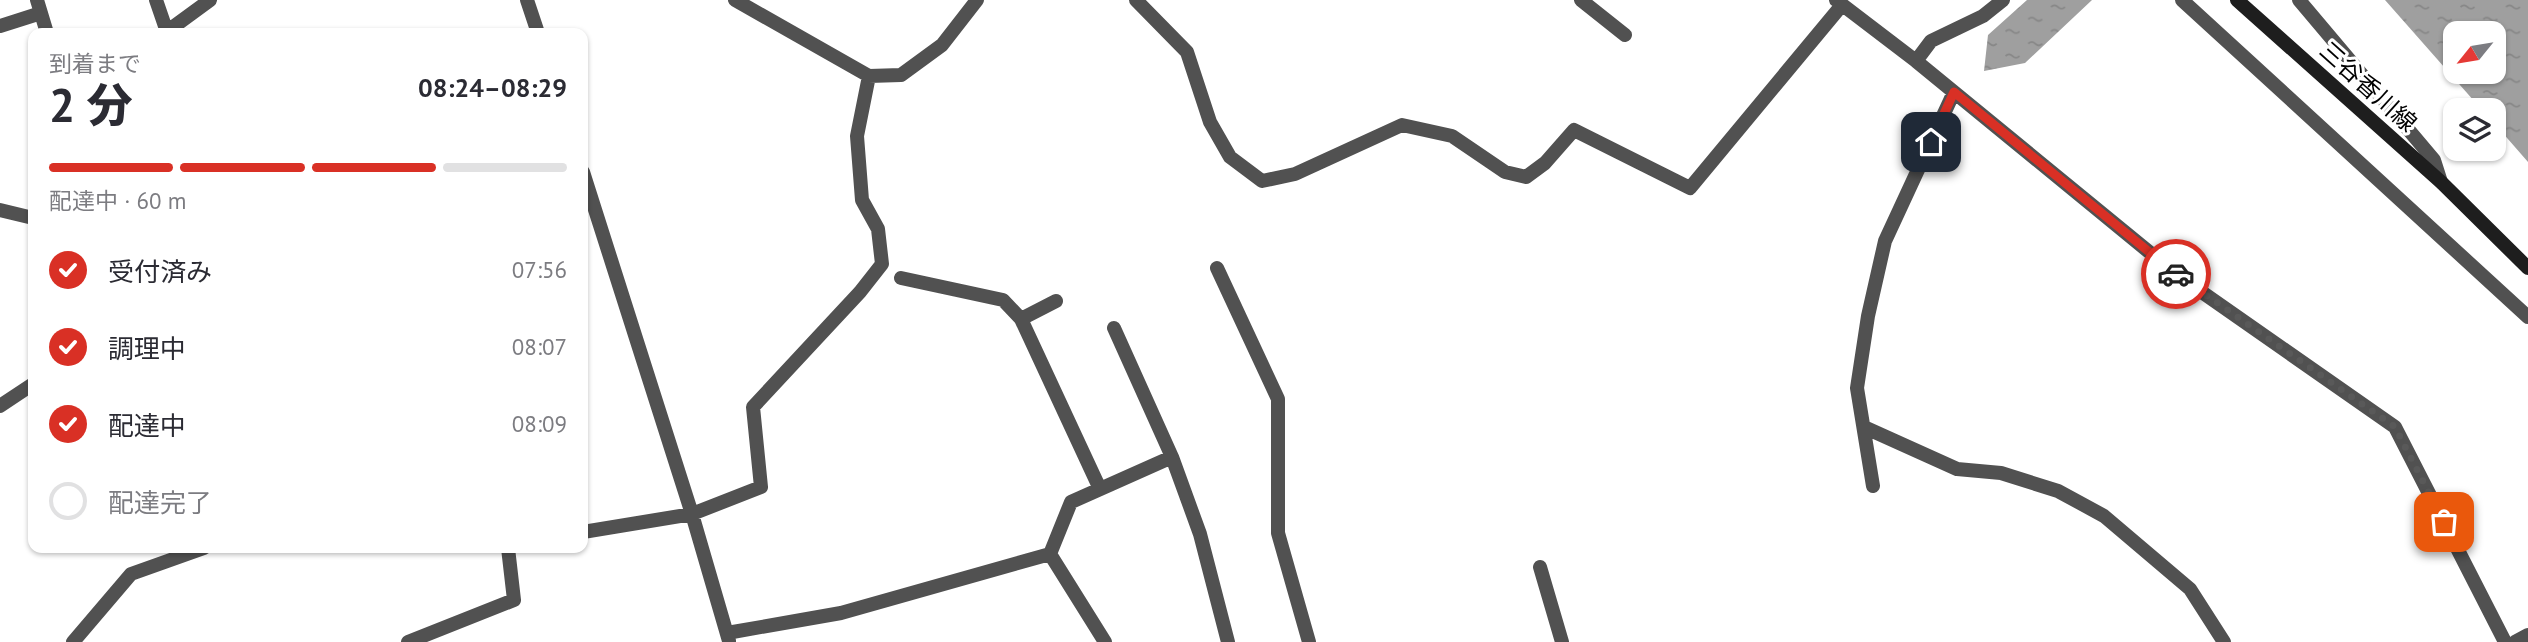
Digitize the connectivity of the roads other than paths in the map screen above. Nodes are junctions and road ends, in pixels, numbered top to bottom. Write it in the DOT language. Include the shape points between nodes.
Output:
graph roads {
  1 [pos="156,0"];
  2 [pos="210,0"];
  3 [pos="527,0"];
  4 [pos="735,0"];
  5 [pos="977,0"];
  6 [pos="1136,0"];
  7 [pos="1581,0"];
  8 [pos="2003,0"];
  9 [pos="2182,0"];
  10 [pos="2237,0"];
  11 [pos="2299,0"];
  12 [pos="1839,3"];
  13 [pos="39,6"];
  14 [pos="0,26"];
  15 [pos="46,28"];
  16 [pos="164,28"];
  17 [pos="173,28"];
  18 [pos="536,28"];
  19 [pos="1625,35"];
  20 [pos="1916,61"];
  21 [pos="869,76"];
  22 [pos="1954,92"];
  23 [pos="2441,183"];
  24 [pos="588,188"];
  25 [pos="0,210"];
  26 [pos="28,217"];
  27 [pos="1217,268"];
  28 [pos="2528,268"];
  29 [pos="901,278"];
  30 [pos="1056,301"];
  31 [pos="2528,317"];
  32 [pos="1021,319"];
  33 [pos="1114,328"];
  34 [pos="28,386"];
  35 [pos="0,406"];
  36 [pos="1866,428"];
  37 [pos="1172,457"];
  38 [pos="1873,486"];
  39 [pos="1100,489"];
  40 [pos="692,514"];
  41 [pos="588,531"];
  42 [pos="190,553"];
  43 [pos="509,553"];
  44 [pos="1050,554"];
  45 [pos="1540,567"];
  46 [pos="2528,635"];
  47 [pos="728,638"];
  48 [pos="73,642"];
  49 [pos="408,642"];
  50 [pos="1105,642"];
  51 [pos="1228,642"];
  52 [pos="1309,642"];
  53 [pos="1562,642"];
  54 [pos="2224,642"];
  55 [pos="2505,642"];
  56 [pos="2515,642"];
  1 -- 16 [label="street"];
  2 -- 17 [label="street"];
  3 -- 18 [label="street"];
  4 -- 21 [label="street"];
  5 -- 21 [label="street" via="942,45 901,75"];
  6 -- 12 [label="street" via="1187,52 1210,122 1230,157 1262,181 1295,174 1402,125 1452,136 1505,172 1526,177 1574,130 1690,188"];
  7 -- 19 [label="street"];
  8 -- 20 [label="street" via="1983,16 1931,41"];
  9 -- 31 [label="street"];
  10 -- 23 [label="main road, 三谷香川線"];
  11 -- 23 [label="street" via="2434,160"];
  12 -- 20 [label="street"];
  13 -- 14 [label="street"];
  13 -- 15 [label="street"];
  20 -- 22 [label="street"];
  21 -- 40 [label="street" via="857,136 862,200 878,229 881,264 753,407 761,487"];
  22 -- 36 [label="street" via="1885,241 1857,388"];
  22 -- 55 [label="street" via="2176,274 2395,427"];
  23 -- 28 [label="main road, 三谷香川線"];
  24 -- 40 [label="street"];
  25 -- 26 [label="street"];
  27 -- 52 [label="street" via="1278,399 1278,533"];
  29 -- 32 [label="street" via="1003,300"];
  30 -- 32 [label="street"];
  32 -- 39 [label="street"];
  33 -- 37 [label="street"];
  34 -- 35 [label="street"];
  36 -- 38 [label="street"];
  36 -- 54 [label="street" via="1957,469 2001,473 2057,491 2104,516 2190,589"];
  37 -- 39 [label="street"];
  37 -- 51 [label="street" via="1200,534"];
  39 -- 44 [label="street" via="1071,502"];
  40 -- 41 [label="street"];
  40 -- 47 [label="street"];
  42 -- 48 [label="street" via="131,574"];
  43 -- 49 [label="street" via="514,600"];
  44 -- 47 [label="street" via="841,613"];
  44 -- 50 [label="street"];
  45 -- 53 [label="street"];
  46 -- 56 [label="street"];
}
